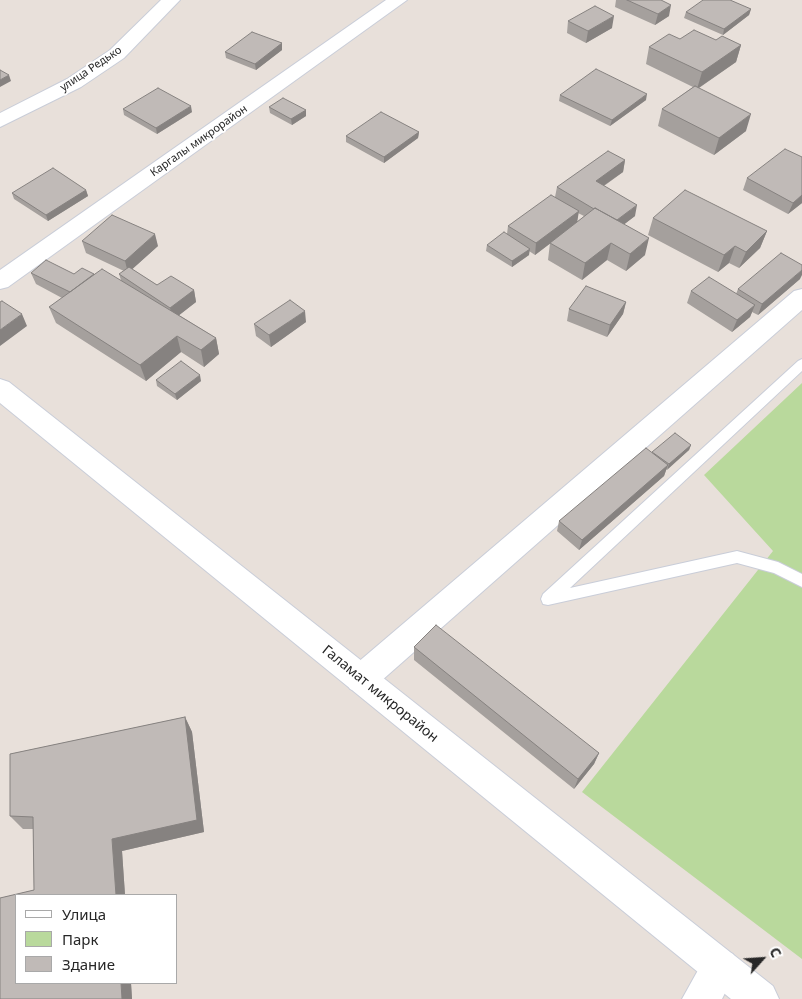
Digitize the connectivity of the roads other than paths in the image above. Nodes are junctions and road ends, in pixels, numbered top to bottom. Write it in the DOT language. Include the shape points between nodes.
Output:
graph roads {
  1 [pos="171,0"];
  2 [pos="398,0"];
  3 [pos="0,121"];
  4 [pos="0,281"];
  5 [pos="802,297"];
  6 [pos="802,364"];
  7 [pos="0,389"];
  8 [pos="802,581"];
  9 [pos="361,679"];
  10 [pos="720,967"];
  11 [pos="701,999"];
  12 [pos="760,999"];
  1 -- 3 [label="street, улица Редько" via="116,54 74,83"];
  2 -- 4 [label="street, Каргалы микрорайон"];
  5 -- 9 [label="street"];
  6 -- 8 [label="lane" via="548,599 737,557 778,568"];
  7 -- 9 [label="street, Галамат микрорайон"];
  9 -- 10 [label="street, Галамат микрорайон"];
  10 -- 11 [label="street"];
  10 -- 12 [label="street, Галамат микрорайон"];
}
